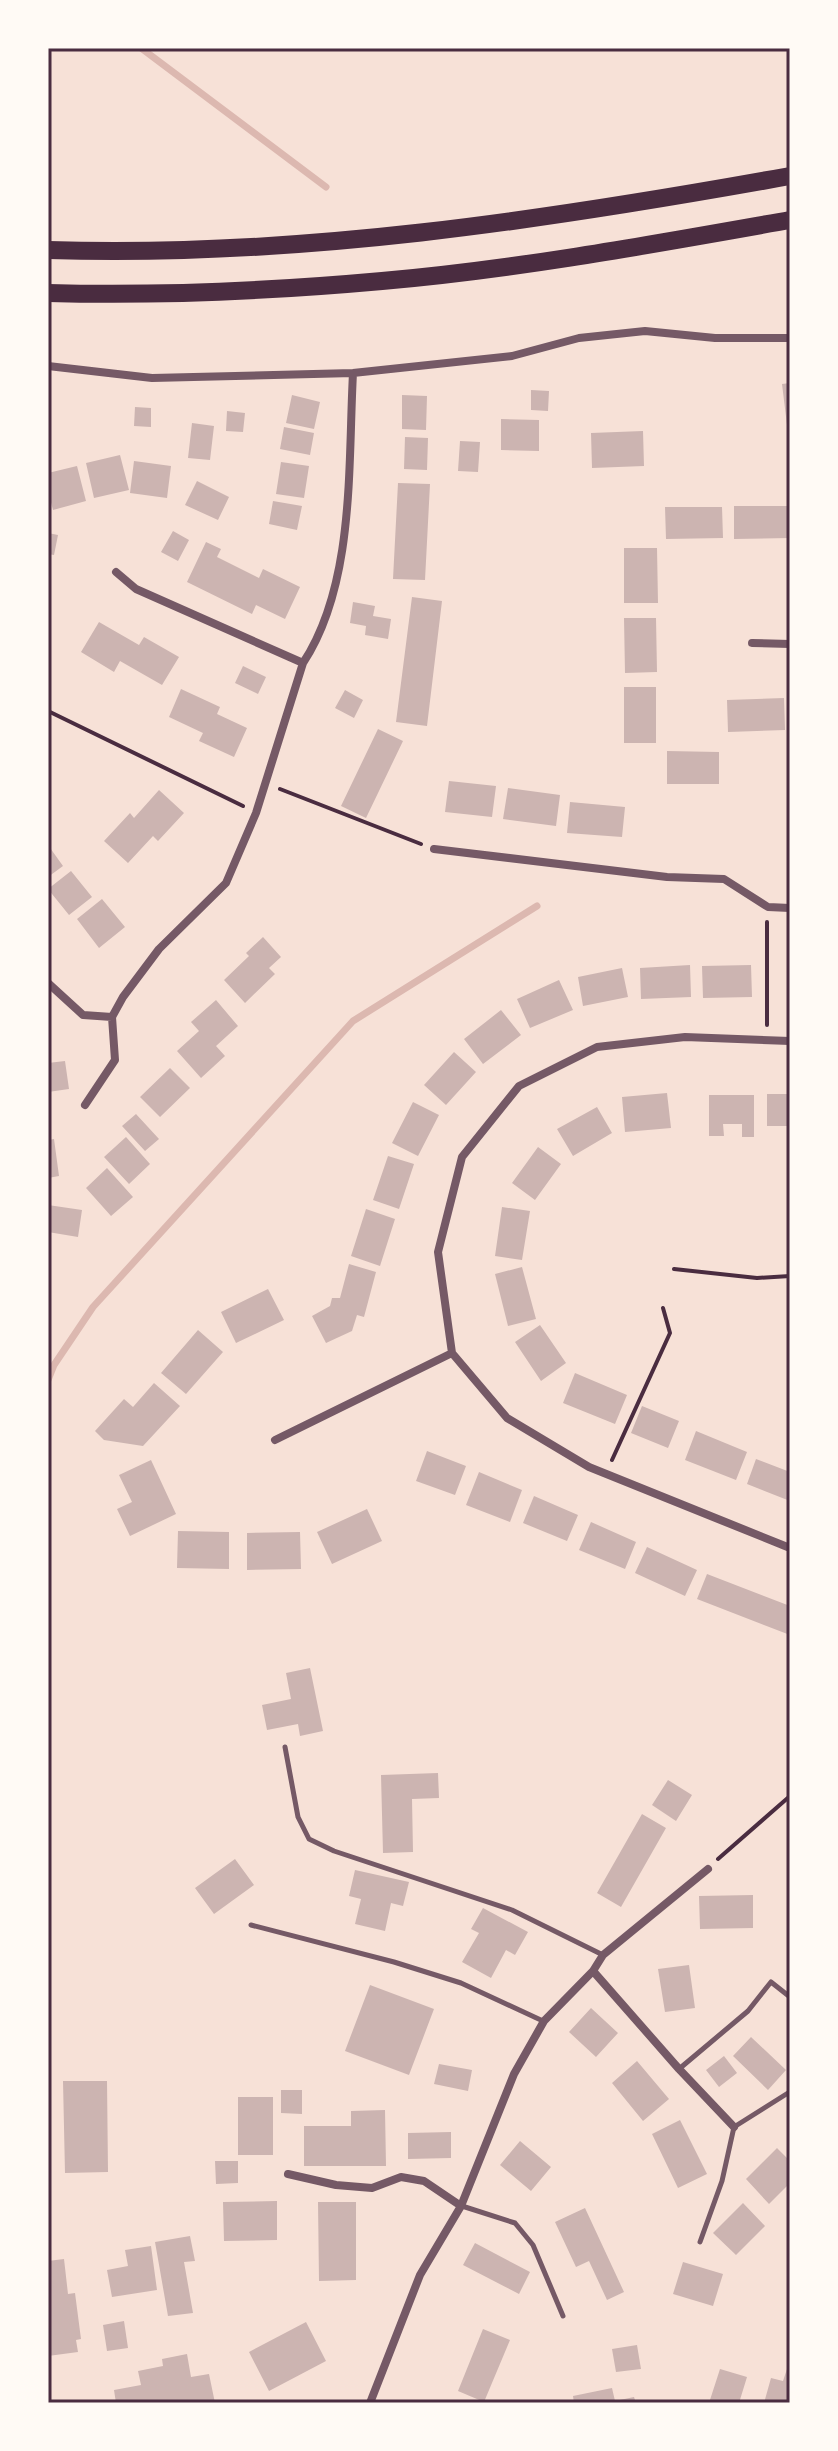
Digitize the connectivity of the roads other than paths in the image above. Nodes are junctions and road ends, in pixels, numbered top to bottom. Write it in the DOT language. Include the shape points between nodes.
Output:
graph roads {
  1 [pos="790,176"];
  2 [pos="790,220"];
  3 [pos="48,250"];
  4 [pos="48,293"];
  5 [pos="790,338"];
  6 [pos="48,366"];
  7 [pos="353,373"];
  8 [pos="116,572"];
  9 [pos="752,643"];
  10 [pos="790,644"];
  11 [pos="303,663"];
  12 [pos="434,849"];
  13 [pos="790,908"];
  14 [pos="48,983"];
  15 [pos="112,1017"];
  16 [pos="790,1041"];
  17 [pos="85,1105"];
  18 [pos="452,1353"];
  19 [pos="275,1440"];
  20 [pos="790,1548"];
  21 [pos="285,1747"];
  22 [pos="708,1869"];
  23 [pos="251,1925"];
  24 [pos="603,1955"];
  25 [pos="593,1971"];
  26 [pos="790,1997"];
  27 [pos="544,2021"];
  28 [pos="679,2069"];
  29 [pos="788,2093"];
  30 [pos="734,2127"];
  31 [pos="288,2174"];
  32 [pos="461,2206"];
  33 [pos="700,2242"];
  34 [pos="563,2316"];
  35 [pos="370,2403"];
  1 -- 3 [label="highway" via="548,216 346,240"];
  2 -- 4 [label="highway" via="607,252 382,281 147,294"];
  5 -- 7 [label="street" via="645,331 579,338 512,356"];
  6 -- 7 [label="street" via="152,378"];
  7 -- 11 [label="street" via="343,547 333,596 317,642"];
  8 -- 11 [label="street" via="136,589"];
  9 -- 10 [label="street"];
  11 -- 15 [label="street" via="256,813 226,883 159,949"];
  12 -- 13 [label="street" via="724,879 768,907"];
  14 -- 15 [label="street" via="83,1015"];
  15 -- 17 [label="street" via="115,1060"];
  16 -- 18 [label="street" via="685,1037 597,1047 519,1086 462,1157 438,1252"];
  18 -- 19 [label="street"];
  18 -- 20 [label="street" via="507,1418 589,1467"];
  21 -- 24 [label="lane" via="298,1817 309,1839 512,1910"];
  22 -- 24 [label="street"];
  23 -- 27 [label="lane" via="447,1979"];
  24 -- 25 [label="street"];
  25 -- 27 [label="street"];
  25 -- 28 [label="street"];
  26 -- 28 [label="lane" via="771,1982 748,2011"];
  27 -- 32 [label="street" via="514,2074"];
  28 -- 30 [label="street"];
  29 -- 30 [label="lane"];
  30 -- 33 [label="lane"];
  31 -- 32 [label="street" via="372,2188 401,2177 424,2181"];
  32 -- 34 [label="lane" via="515,2223 533,2245"];
  32 -- 35 [label="street" via="420,2275"];
}
